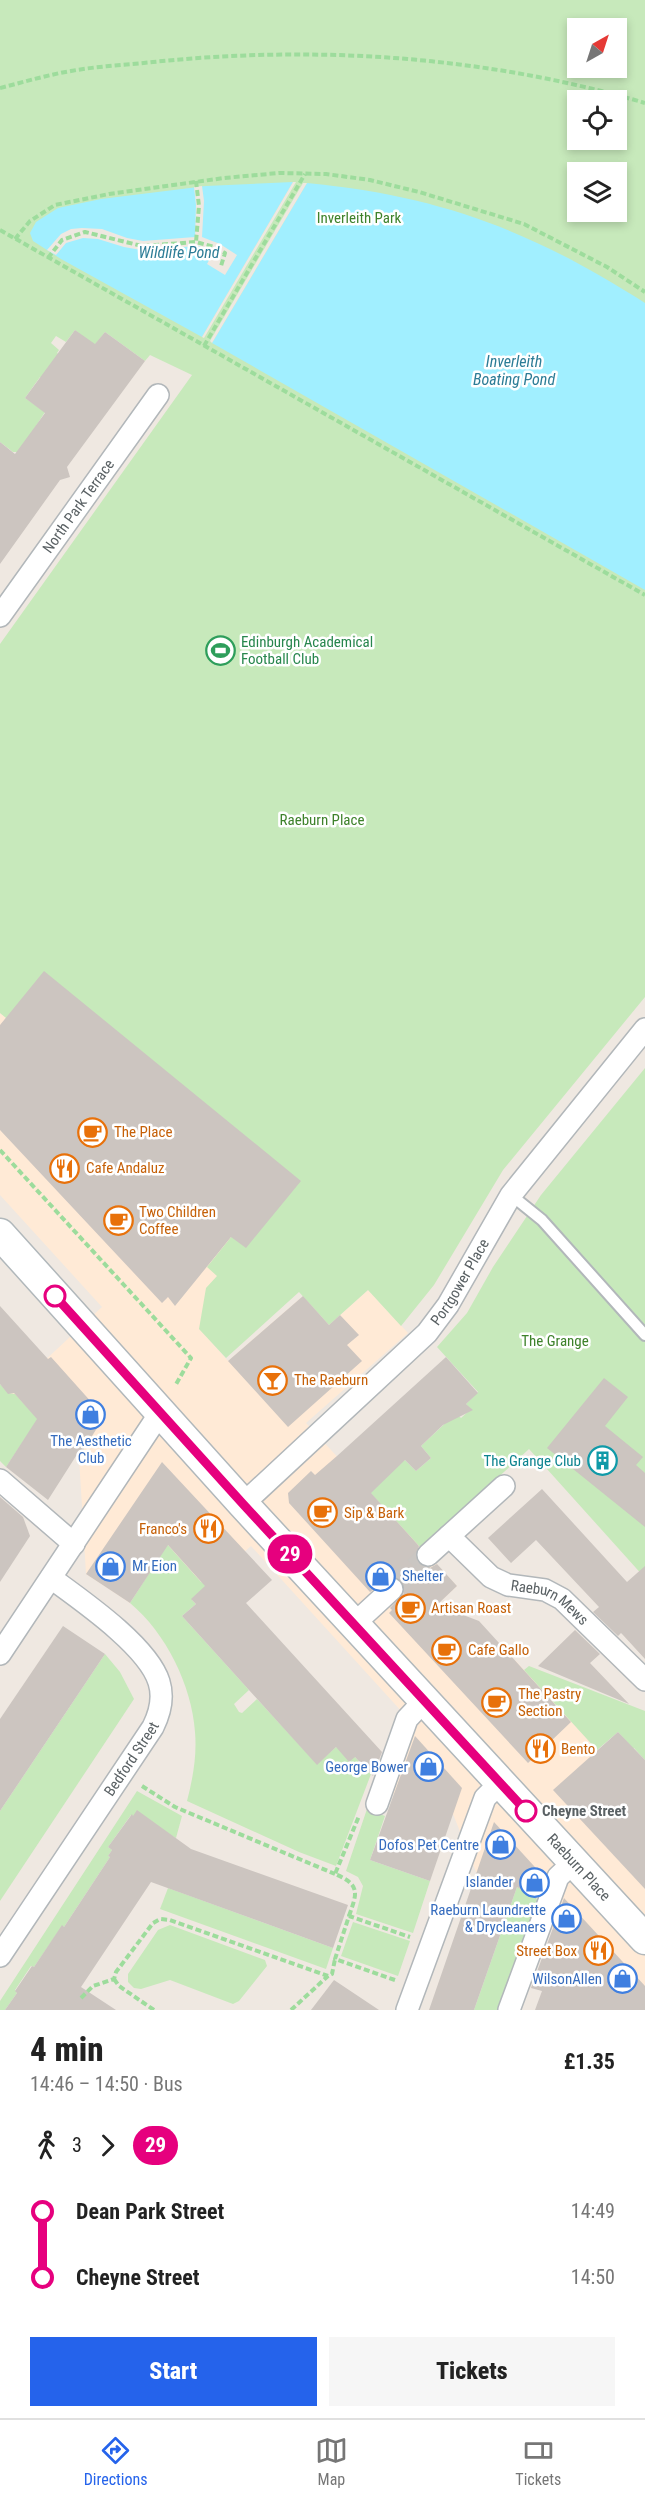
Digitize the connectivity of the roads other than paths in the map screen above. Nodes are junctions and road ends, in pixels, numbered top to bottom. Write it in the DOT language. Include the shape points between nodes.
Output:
graph roads {
  1 [pos="158,395"];
  2 [pos="0,616"];
  3 [pos="645,1029"];
  4 [pos="511,1196"];
  5 [pos="0,1234"];
  6 [pos="645,1335"];
  7 [pos="160,1413"];
  8 [pos="0,1480"];
  9 [pos="504,1486"];
  10 [pos="243,1504"];
  11 [pos="449,1536"];
  12 [pos="74,1544"];
  13 [pos="428,1555"];
  14 [pos="51,1578"];
  15 [pos="392,1589"];
  16 [pos="354,1624"];
  17 [pos="0,1654"];
  18 [pos="645,1680"];
  19 [pos="424,1701"];
  20 [pos="500,1783"];
  21 [pos="377,1804"];
  22 [pos="574,1862"];
  23 [pos="645,1939"];
  24 [pos="0,1956"];
  25 [pos="407,2010"];
  26 [pos="509,2010"];
  1 -- 2 [label="street, North Park Terrace"];
  3 -- 4 [label="street, Portgower Place"];
  4 -- 6 [label="lane" via="542,1220"];
  4 -- 10 [label="street, Portgower Place" via="427,1334"];
  5 -- 7 [label="main road, Raeburn Place"];
  7 -- 10 [label="main road, Raeburn Place"];
  7 -- 12 [label="street"];
  8 -- 12 [label="street"];
  9 -- 11 [label="street"];
  10 -- 16 [label="main road, Raeburn Place"];
  11 -- 13 [label="street"];
  11 -- 18 [label="street, Raeburn Mews" via="491,1577 508,1585 545,1590 562,1599"];
  12 -- 14 [label="street"];
  14 -- 17 [label="street"];
  14 -- 24 [label="street, Bedford Street" via="112,1624 147,1661 159,1681 161,1704 156,1721"];
  15 -- 16 [label="street"];
  16 -- 19 [label="main road, Raeburn Place"];
  19 -- 20 [label="main road, Raeburn Place"];
  19 -- 21 [label="street" via="407,1719"];
  20 -- 22 [label="main road, Raeburn Place"];
  20 -- 25 [label="street" via="484,1798"];
  22 -- 23 [label="main road, Raeburn Place"];
  22 -- 26 [label="street" via="558,1877"];
}
